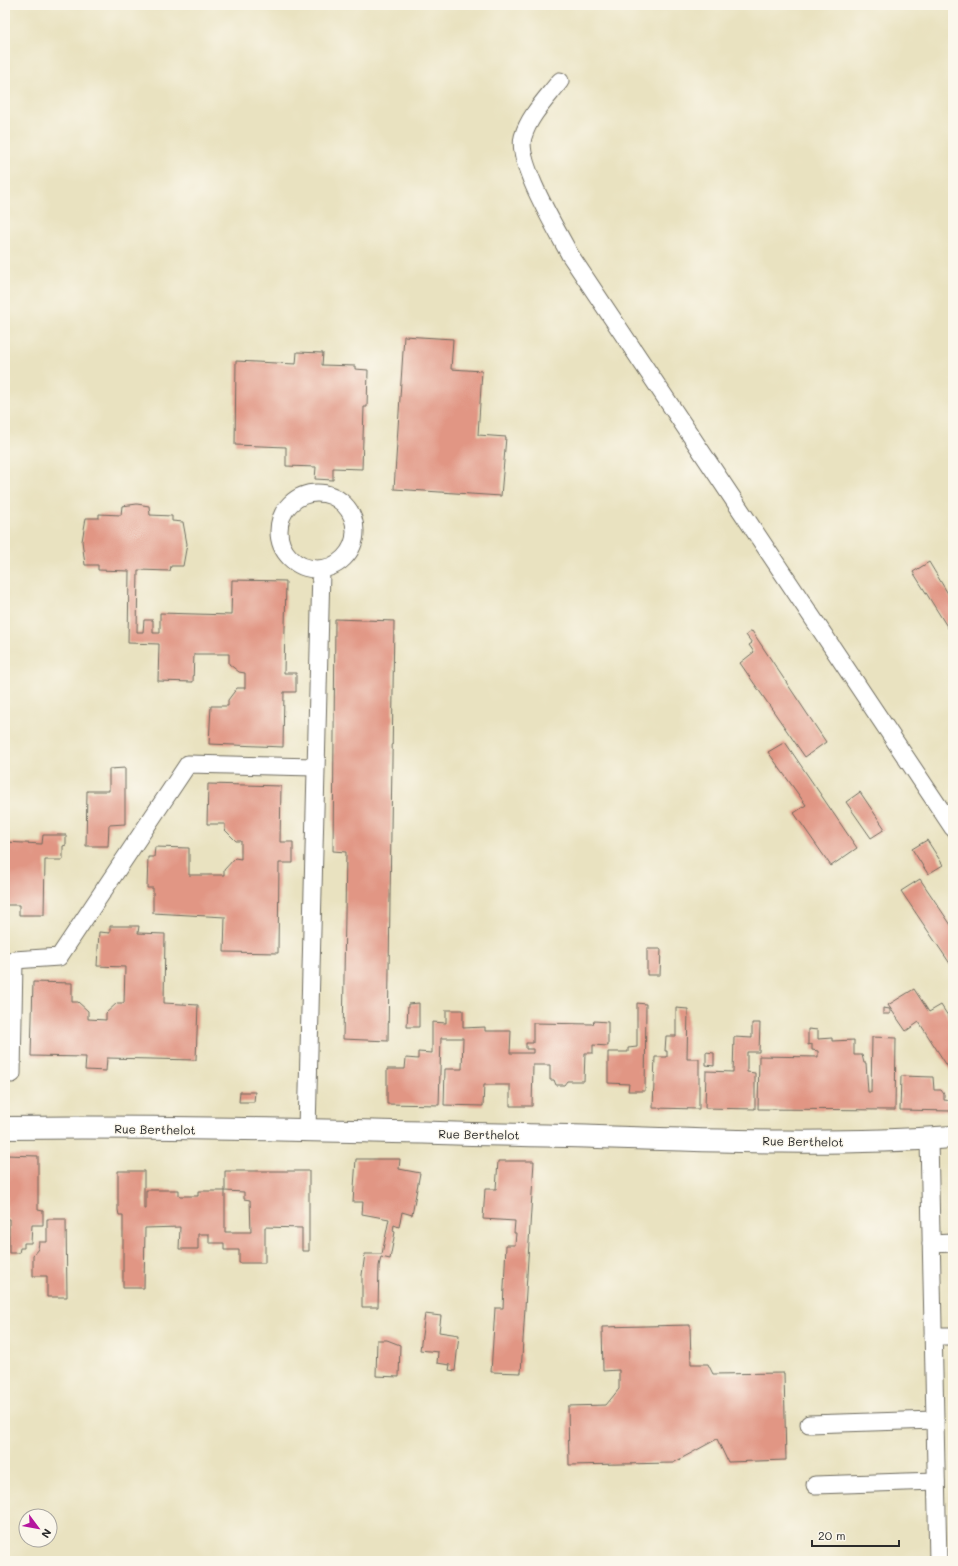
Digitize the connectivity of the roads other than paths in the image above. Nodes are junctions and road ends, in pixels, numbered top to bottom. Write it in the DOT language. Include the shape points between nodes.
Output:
graph roads {
  1 [pos="560,81"];
  2 [pos="321,570"];
  3 [pos="315,767"];
  4 [pos="953,828"];
  5 [pos="12,1074"];
  6 [pos="5,1128"];
  7 [pos="307,1130"];
  8 [pos="953,1138"];
  9 [pos="929,1139"];
  10 [pos="953,1243"];
  11 [pos="931,1244"];
  12 [pos="933,1336"];
  13 [pos="953,1336"];
  14 [pos="935,1420"];
  15 [pos="809,1424"];
  16 [pos="936,1481"];
  17 [pos="815,1485"];
  18 [pos="938,1561"];
  1 -- 4 [label="lane" via="537,111 523,139 526,167 570,255"];
  2 -- 2 [label="lane" via="344,559 355,537 354,524 350,513 337,499 320,493 307,494 286,508 280,520 281,545 287,556 297,564 308,569"];
  2 -- 3 [label="lane"];
  3 -- 5 [label="lane" via="188,764 59,957 14,960"];
  3 -- 7 [label="lane"];
  6 -- 7 [label="street, Rue Berthelot"];
  7 -- 9 [label="street, Rue Berthelot" via="685,1139"];
  8 -- 9 [label="street, Rue Berthelot"];
  9 -- 11 [label="lane"];
  10 -- 11 [label="lane"];
  11 -- 12 [label="lane"];
  12 -- 13 [label="lane"];
  12 -- 14 [label="lane"];
  14 -- 15 [label="lane"];
  14 -- 16 [label="lane"];
  16 -- 17 [label="lane"];
  16 -- 18 [label="lane"];
}
